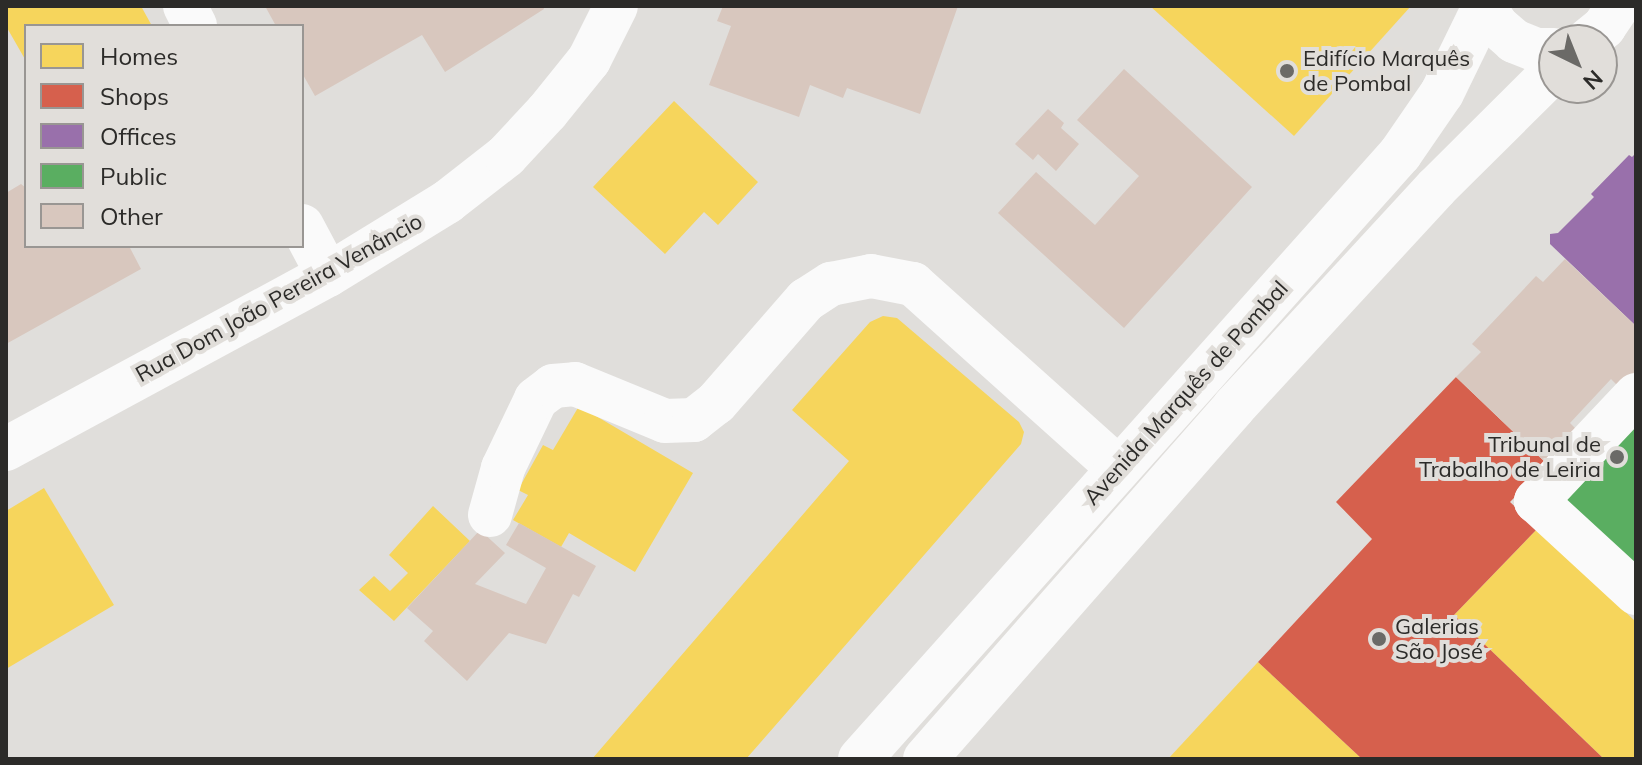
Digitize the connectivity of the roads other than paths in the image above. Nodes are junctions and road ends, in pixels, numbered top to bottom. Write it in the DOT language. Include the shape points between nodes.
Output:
graph roads {
  1 [pos="185,6"];
  2 [pos="616,6"];
  3 [pos="1484,7"];
  4 [pos="194,24"];
  5 [pos="1538,50"];
  6 [pos="1538,87"];
  7 [pos="304,230"];
  8 [pos="328,275"];
  9 [pos="1636,395"];
  10 [pos="6,449"];
  11 [pos="1118,468"];
  12 [pos="490,515"];
  13 [pos="1636,593"];
  14 [pos="860,759"];
  15 [pos="925,759"];
  1 -- 4 [label="main road"];
  2 -- 8 [label="main road, Rua Dom João Pereira Venâncio" via="589,60 506,156 447,202"];
  3 -- 5 [label="main road" via="1514,41"];
  3 -- 11 [label="main road, Avenida Marquês de Pombal" via="1442,93 1400,154"];
  6 -- 15 [label="main road, Avenida Marquês de Pombal" via="1436,188 1234,407"];
  7 -- 8 [label="main road"];
  8 -- 10 [label="main road, Rua Dom João Pereira Venâncio"];
  9 -- 13 [label="main road" via="1536,501"];
  11 -- 12 [label="main road" via="913,284 871,276 831,284 806,300 716,403 694,420 665,421 575,384 553,386 536,399 503,468"];
  11 -- 14 [label="main road, Avenida Marquês de Pombal"];
}
